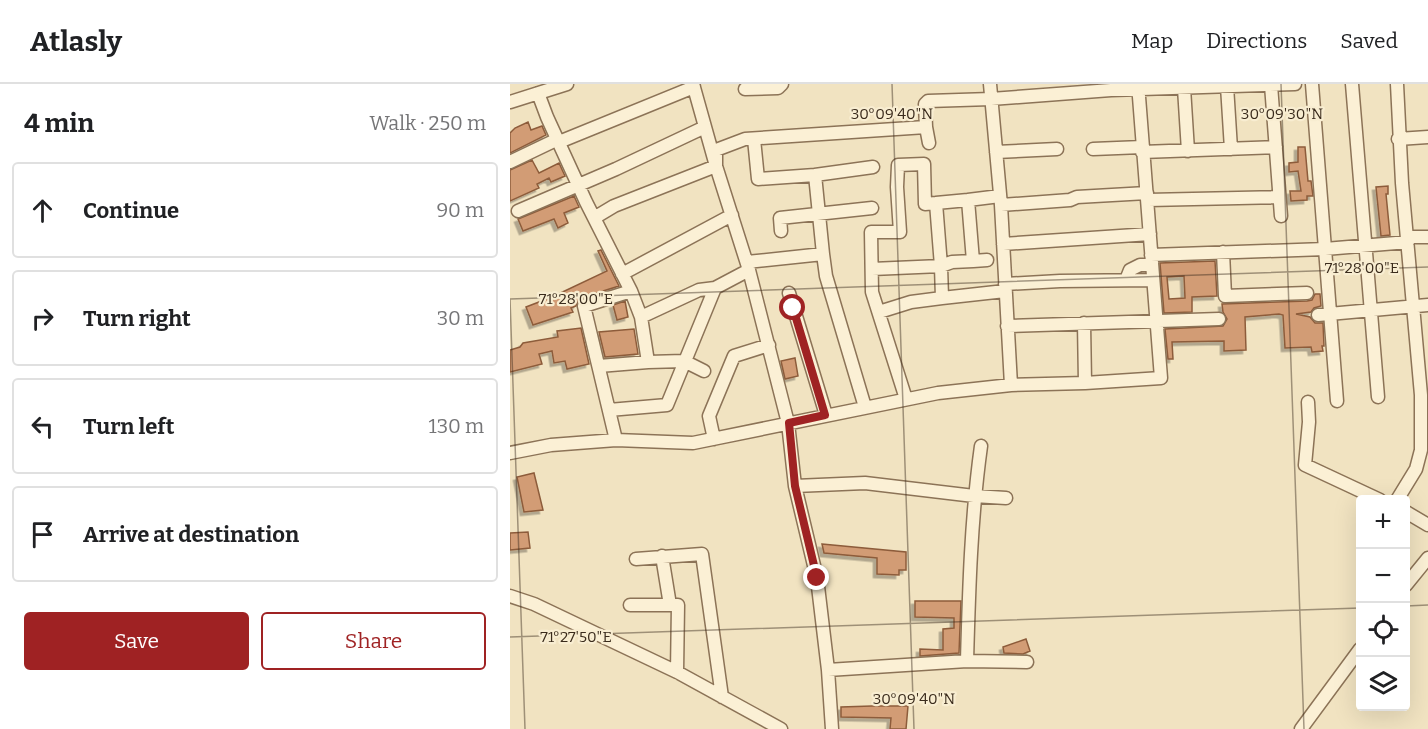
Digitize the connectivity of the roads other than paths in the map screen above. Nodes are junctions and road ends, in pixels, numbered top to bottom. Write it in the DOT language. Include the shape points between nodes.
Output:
graph roads {
  1 [pos="567,84"];
  2 [pos="782,84"];
  3 [pos="990,84"];
  4 [pos="1290,84"];
  5 [pos="1295,84"];
  6 [pos="1312,84"];
  7 [pos="1352,84"];
  8 [pos="1396,84"];
  9 [pos="1271,85"];
  10 [pos="694,86"];
  11 [pos="1227,86"];
  12 [pos="1138,87"];
  13 [pos="745,88"];
  14 [pos="1184,88"];
  15 [pos="538,93"];
  16 [pos="991,99"];
  17 [pos="510,102"];
  18 [pos="705,127"];
  19 [pos="926,127"];
  20 [pos="1428,137"];
  21 [pos="754,139"];
  22 [pos="1398,139"];
  23 [pos="559,140"];
  24 [pos="929,143"];
  25 [pos="1276,147"];
  26 [pos="1057,148"];
  27 [pos="1093,148"];
  28 [pos="1142,149"];
  29 [pos="1231,149"];
  30 [pos="1188,151"];
  31 [pos="996,152"];
  32 [pos="510,162"];
  33 [pos="716,166"];
  34 [pos="873,167"];
  35 [pos="815,175"];
  36 [pos="579,186"];
  37 [pos="1280,196"];
  38 [pos="1147,197"];
  39 [pos="968,200"];
  40 [pos="1000,200"];
  41 [pos="936,203"];
  42 [pos="872,208"];
  43 [pos="518,211"];
  44 [pos="732,215"];
  45 [pos="819,215"];
  46 [pos="1281,216"];
  47 [pos="594,218"];
  48 [pos="781,231"];
  49 [pos="1150,234"];
  50 [pos="1428,237"];
  51 [pos="1407,239"];
  52 [pos="1003,244"];
  53 [pos="1364,244"];
  54 [pos="1325,249"];
  55 [pos="1223,252"];
  56 [pos="823,254"];
  57 [pos="987,260"];
  58 [pos="1152,260"];
  59 [pos="973,261"];
  60 [pos="748,266"];
  61 [pos="941,266"];
  62 [pos="872,269"];
  63 [pos="622,274"];
  64 [pos="1126,280"];
  65 [pos="1152,280"];
  66 [pos="715,288"];
  67 [pos="1005,288"];
  68 [pos="631,291"];
  69 [pos="1307,292"];
  70 [pos="789,293"];
  71 [pos="942,298"];
  72 [pos="1428,305"];
  73 [pos="1414,306"];
  74 [pos="1370,310"];
  75 [pos="879,312"];
  76 [pos="1324,315"];
  77 [pos="641,317"];
  78 [pos="1219,319"];
  79 [pos="1156,321"];
  80 [pos="1084,323"];
  81 [pos="1007,326"];
  82 [pos="769,345"];
  83 [pos="684,361"];
  84 [pos="648,362"];
  85 [pos="599,366"];
  86 [pos="704,370"];
  87 [pos="1084,383"];
  88 [pos="1011,385"];
  89 [pos="1378,397"];
  90 [pos="906,399"];
  91 [pos="1337,401"];
  92 [pos="1308,402"];
  93 [pos="865,407"];
  94 [pos="609,410"];
  95 [pos="825,415"];
  96 [pos="789,423"];
  97 [pos="714,439"];
  98 [pos="616,440"];
  99 [pos="981,446"];
  100 [pos="510,453"];
  101 [pos="795,486"];
  102 [pos="1369,495"];
  103 [pos="1400,495"];
  104 [pos="974,496"];
  105 [pos="1006,498"];
  106 [pos="1410,514"];
  107 [pos="1428,525"];
  108 [pos="662,556"];
  109 [pos="1428,558"];
  110 [pos="636,559"];
  111 [pos="1410,580"];
  112 [pos="510,596"];
  113 [pos="630,605"];
  114 [pos="670,605"];
  115 [pos="1356,654"];
  116 [pos="967,661"];
  117 [pos="1027,662"];
  118 [pos="828,670"];
  119 [pos="677,672"];
  120 [pos="722,697"];
  121 [pos="782,729"];
  122 [pos="832,729"];
  123 [pos="1301,729"];
  1 -- 15 [label="street"];
  2 -- 13 [label="street" via="778,88"];
  3 -- 16 [label="street"];
  4 -- 5 [label="street"];
  4 -- 9 [label="street"];
  6 -- 54 [label="street"];
  7 -- 53 [label="street"];
  8 -- 22 [label="street"];
  9 -- 11 [label="street"];
  9 -- 25 [label="street"];
  10 -- 18 [label="street"];
  10 -- 23 [label="street"];
  11 -- 14 [label="street"];
  11 -- 29 [label="street"];
  12 -- 14 [label="street"];
  12 -- 16 [label="street"];
  12 -- 28 [label="street"];
  14 -- 30 [label="street"];
  15 -- 17 [label="street"];
  15 -- 23 [label="street"];
  16 -- 19 [label="street" via="928,101"];
  16 -- 31 [label="street"];
  18 -- 33 [label="street"];
  18 -- 36 [label="street"];
  19 -- 21 [label="street"];
  19 -- 24 [label="street"];
  20 -- 22 [label="street"];
  21 -- 33 [label="street" via="716,150"];
  21 -- 35 [label="street" via="758,179"];
  22 -- 51 [label="street"];
  23 -- 32 [label="street"];
  23 -- 36 [label="street"];
  25 -- 29 [label="street"];
  25 -- 37 [label="street"];
  26 -- 31 [label="street"];
  27 -- 28 [label="street"];
  28 -- 30 [label="street"];
  28 -- 38 [label="street"];
  29 -- 30 [label="street"];
  31 -- 40 [label="street"];
  33 -- 44 [label="street"];
  33 -- 47 [label="street" via="614,206"];
  34 -- 35 [label="street"];
  35 -- 45 [label="street"];
  36 -- 43 [label="street"];
  36 -- 47 [label="street"];
  37 -- 38 [label="street"];
  37 -- 46 [label="street"];
  38 -- 40 [label="street"];
  38 -- 49 [label="street"];
  39 -- 40 [label="street"];
  39 -- 41 [label="street"];
  39 -- 59 [label="street"];
  40 -- 52 [label="street"];
  41 -- 61 [label="street"];
  41 -- 62 [label="street" via="925,204 924,164 898,165 900,232 871,232"];
  42 -- 45 [label="street"];
  44 -- 60 [label="street"];
  44 -- 63 [label="street"];
  45 -- 48 [label="street" via="780,218"];
  45 -- 56 [label="street"];
  47 -- 63 [label="street"];
  49 -- 52 [label="street"];
  49 -- 58 [label="street"];
  50 -- 51 [label="street"];
  51 -- 53 [label="street"];
  51 -- 73 [label="street"];
  52 -- 67 [label="street"];
  53 -- 54 [label="street"];
  53 -- 74 [label="street"];
  54 -- 55 [label="street"];
  54 -- 76 [label="street"];
  55 -- 58 [label="street"];
  55 -- 69 [label="street" via="1225,296"];
  56 -- 60 [label="street"];
  56 -- 93 [label="street"];
  57 -- 59 [label="street"];
  58 -- 64 [label="street" via="1130,270"];
  58 -- 65 [label="street"];
  59 -- 61 [label="street"];
  60 -- 66 [label="street"];
  60 -- 82 [label="street"];
  61 -- 62 [label="street"];
  61 -- 71 [label="street"];
  62 -- 75 [label="street" via="872,292"];
  63 -- 68 [label="street"];
  64 -- 65 [label="street"];
  64 -- 67 [label="street" via="1060,281"];
  65 -- 79 [label="street"];
  66 -- 77 [label="street" via="699,290"];
  66 -- 83 [label="street"];
  67 -- 71 [label="street"];
  67 -- 81 [label="street"];
  68 -- 77 [label="street"];
  68 -- 85 [label="street" via="584,306"];
  70 -- 95 [label="street"];
  71 -- 75 [label="street"];
  72 -- 73 [label="street"];
  73 -- 74 [label="street"];
  73 -- 103 [label="street" via="1421,450 1416,469"];
  74 -- 76 [label="street"];
  74 -- 89 [label="street"];
  75 -- 90 [label="street"];
  76 -- 91 [label="street"];
  77 -- 84 [label="street"];
  78 -- 79 [label="street"];
  79 -- 80 [label="street"];
  79 -- 87 [label="street" via="1161,378"];
  80 -- 81 [label="street"];
  80 -- 87 [label="street"];
  81 -- 88 [label="street"];
  82 -- 96 [label="street"];
  82 -- 97 [label="street" via="734,356 710,416"];
  83 -- 84 [label="street"];
  83 -- 86 [label="street"];
  83 -- 94 [label="street" via="668,405"];
  84 -- 85 [label="street"];
  85 -- 94 [label="street"];
  87 -- 88 [label="street"];
  88 -- 90 [label="street"];
  90 -- 93 [label="street"];
  92 -- 102 [label="street" via="1305,465"];
  93 -- 95 [label="street"];
  94 -- 98 [label="street"];
  95 -- 96 [label="street"];
  96 -- 97 [label="street"];
  96 -- 101 [label="street"];
  97 -- 98 [label="street" via="693,444"];
  98 -- 100 [label="street"];
  99 -- 104 [label="street"];
  101 -- 104 [label="street" via="865,483"];
  101 -- 118 [label="street" via="817,578"];
  104 -- 105 [label="street"];
  104 -- 116 [label="street"];
  106 -- 107 [label="street"];
  108 -- 110 [label="street"];
  108 -- 114 [label="street"];
  108 -- 120 [label="street" via="702,554"];
  109 -- 111 [label="street"];
  112 -- 119 [label="street"];
  113 -- 114 [label="street"];
  114 -- 119 [label="street" via="678,605"];
  115 -- 123 [label="street"];
  116 -- 117 [label="street"];
  116 -- 118 [label="street"];
  118 -- 122 [label="street"];
  119 -- 120 [label="street"];
  120 -- 121 [label="street"];
}
